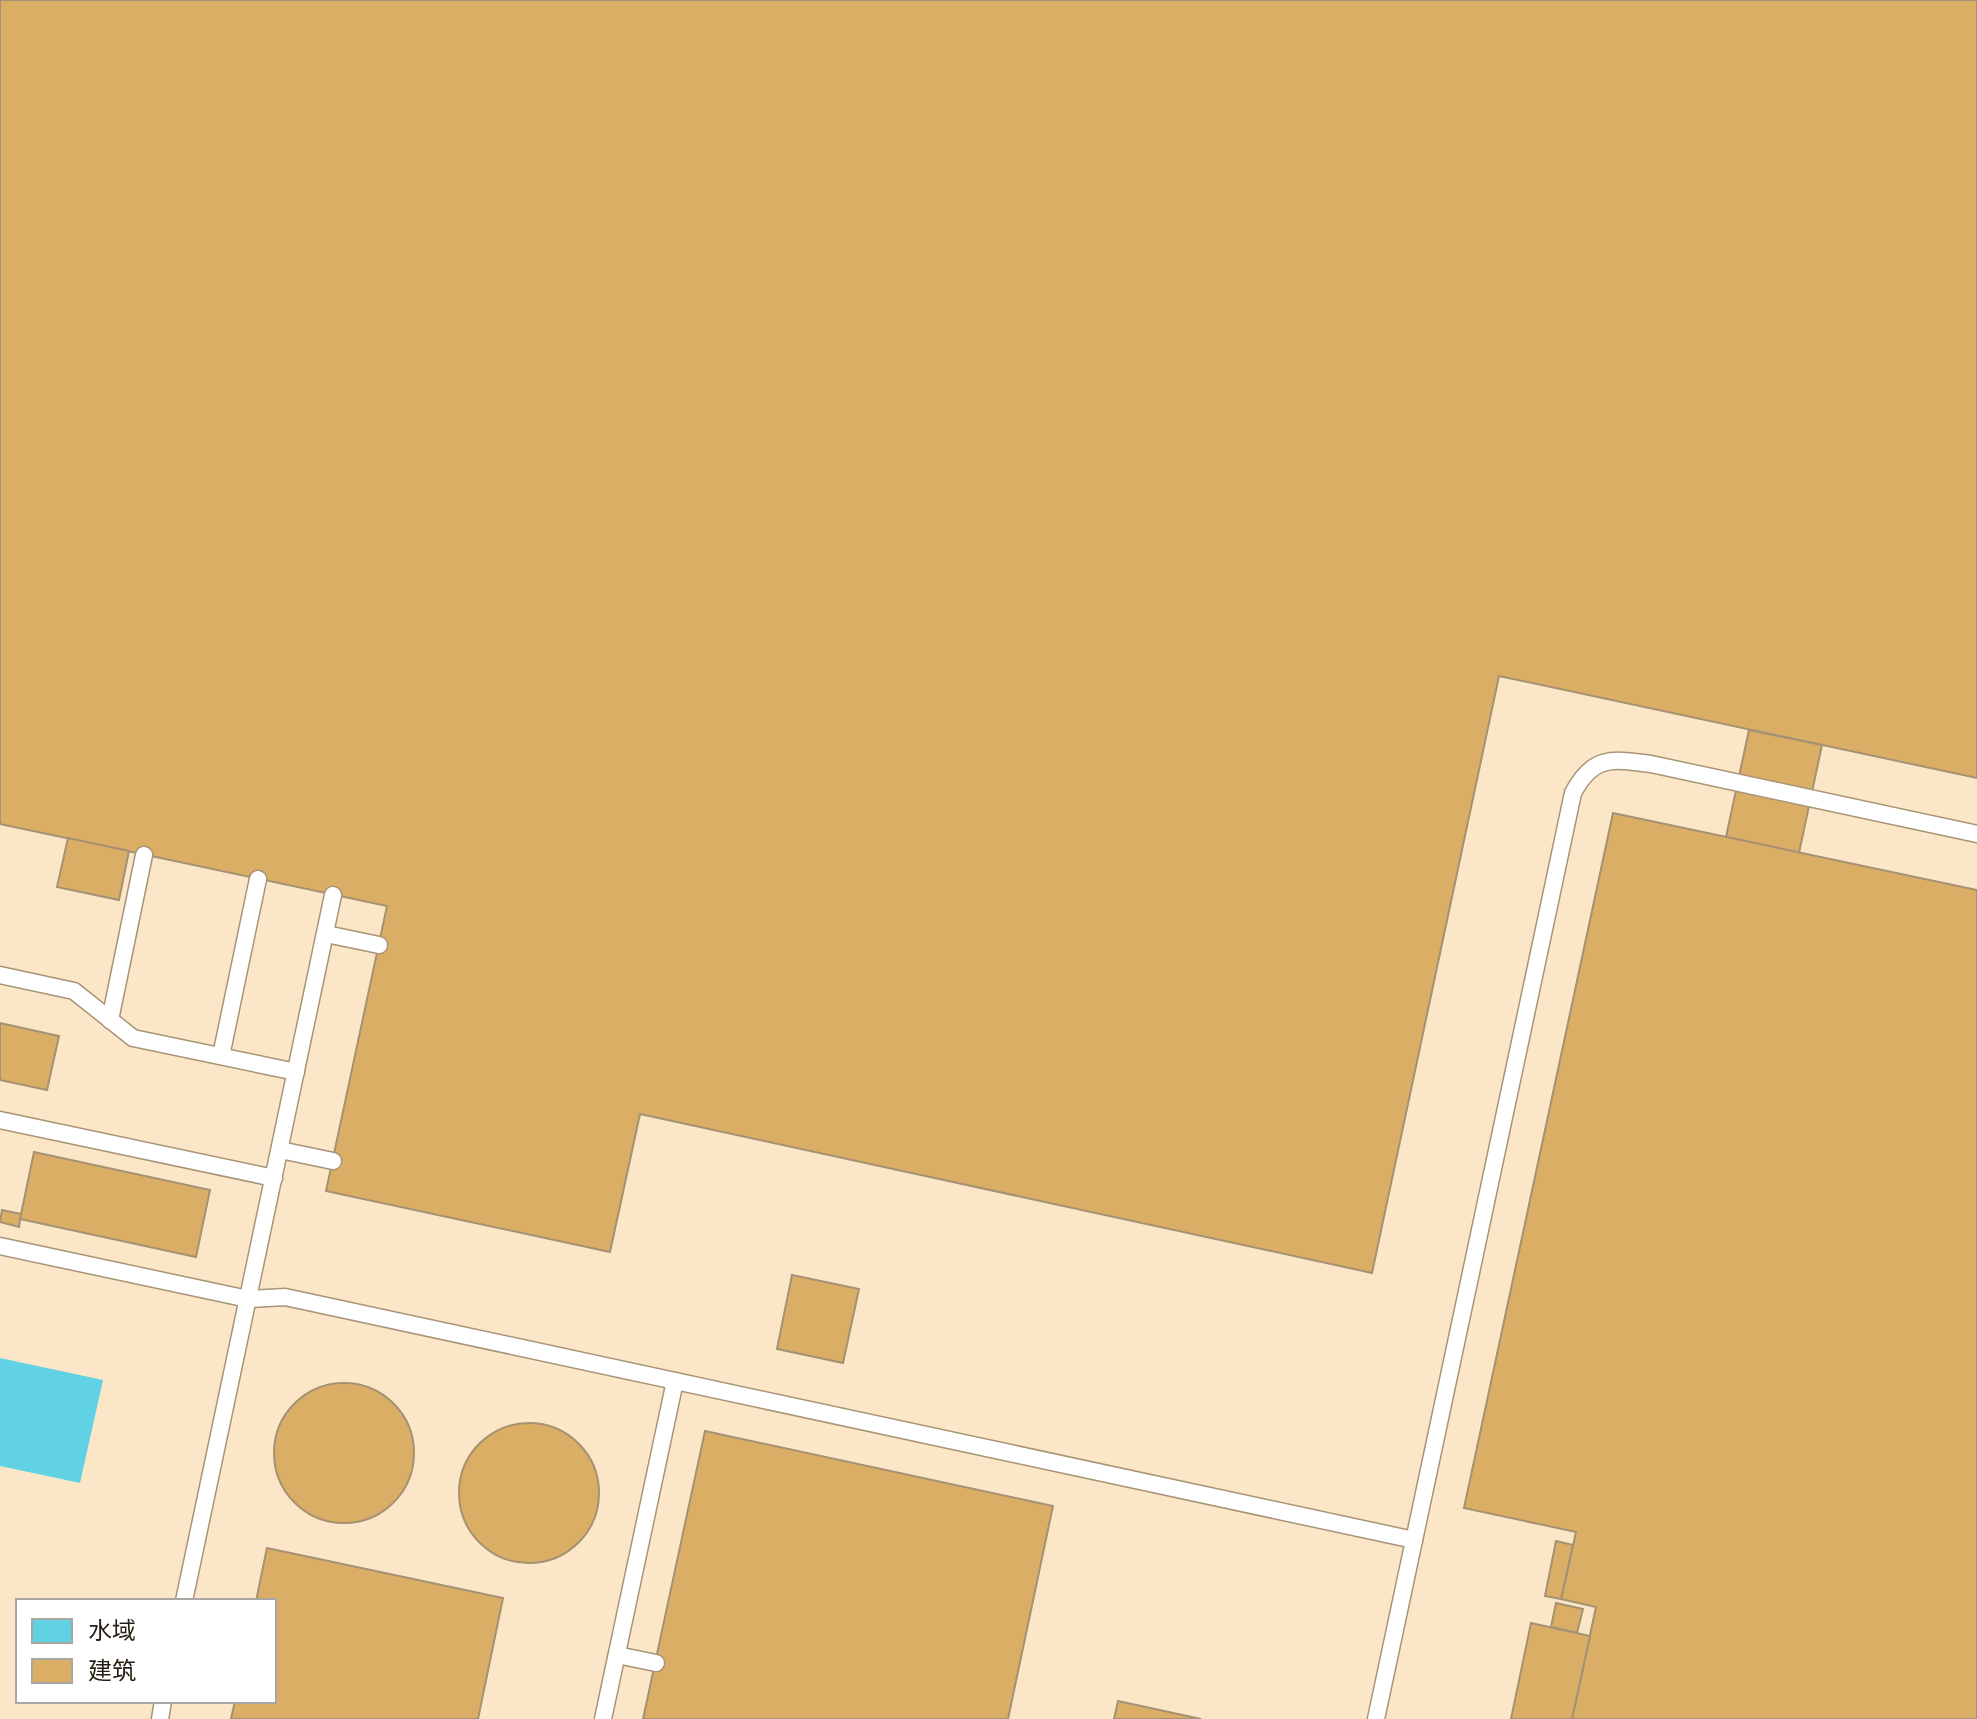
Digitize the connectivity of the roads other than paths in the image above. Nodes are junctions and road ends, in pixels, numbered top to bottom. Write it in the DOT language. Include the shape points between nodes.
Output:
graph roads {
  1 [pos="1977,834"];
  2 [pos="144,855"];
  3 [pos="258,879"];
  4 [pos="333,895"];
  5 [pos="326,934"];
  6 [pos="379,945"];
  7 [pos="0,975"];
  8 [pos="110,1020"];
  9 [pos="221,1056"];
  10 [pos="296,1072"];
  11 [pos="0,1120"];
  12 [pos="280,1150"];
  13 [pos="333,1161"];
  14 [pos="274,1178"];
  15 [pos="0,1246"];
  16 [pos="248,1299"];
  17 [pos="675,1381"];
  18 [pos="1414,1540"];
  19 [pos="184,1599"];
  20 [pos="617,1655"];
  21 [pos="656,1663"];
  22 [pos="603,1719"];
  23 [pos="1376,1719"];
  1 -- 18 [label="lane" via="1651,764 1621,760 1583,773 1573,793"];
  2 -- 8 [label="lane"];
  3 -- 9 [label="lane"];
  4 -- 5 [label="lane"];
  5 -- 6 [label="lane"];
  5 -- 10 [label="lane"];
  7 -- 8 [label="lane" via="74,991"];
  8 -- 9 [label="lane" via="133,1038"];
  9 -- 10 [label="lane"];
  10 -- 12 [label="lane"];
  11 -- 14 [label="lane"];
  12 -- 13 [label="lane"];
  12 -- 14 [label="lane"];
  14 -- 16 [label="lane"];
  15 -- 16 [label="lane"];
  16 -- 17 [label="lane" via="285,1297"];
  16 -- 19 [label="lane"];
  17 -- 18 [label="lane"];
  17 -- 20 [label="lane"];
  18 -- 23 [label="lane"];
  20 -- 21 [label="lane"];
  20 -- 22 [label="lane"];
}
